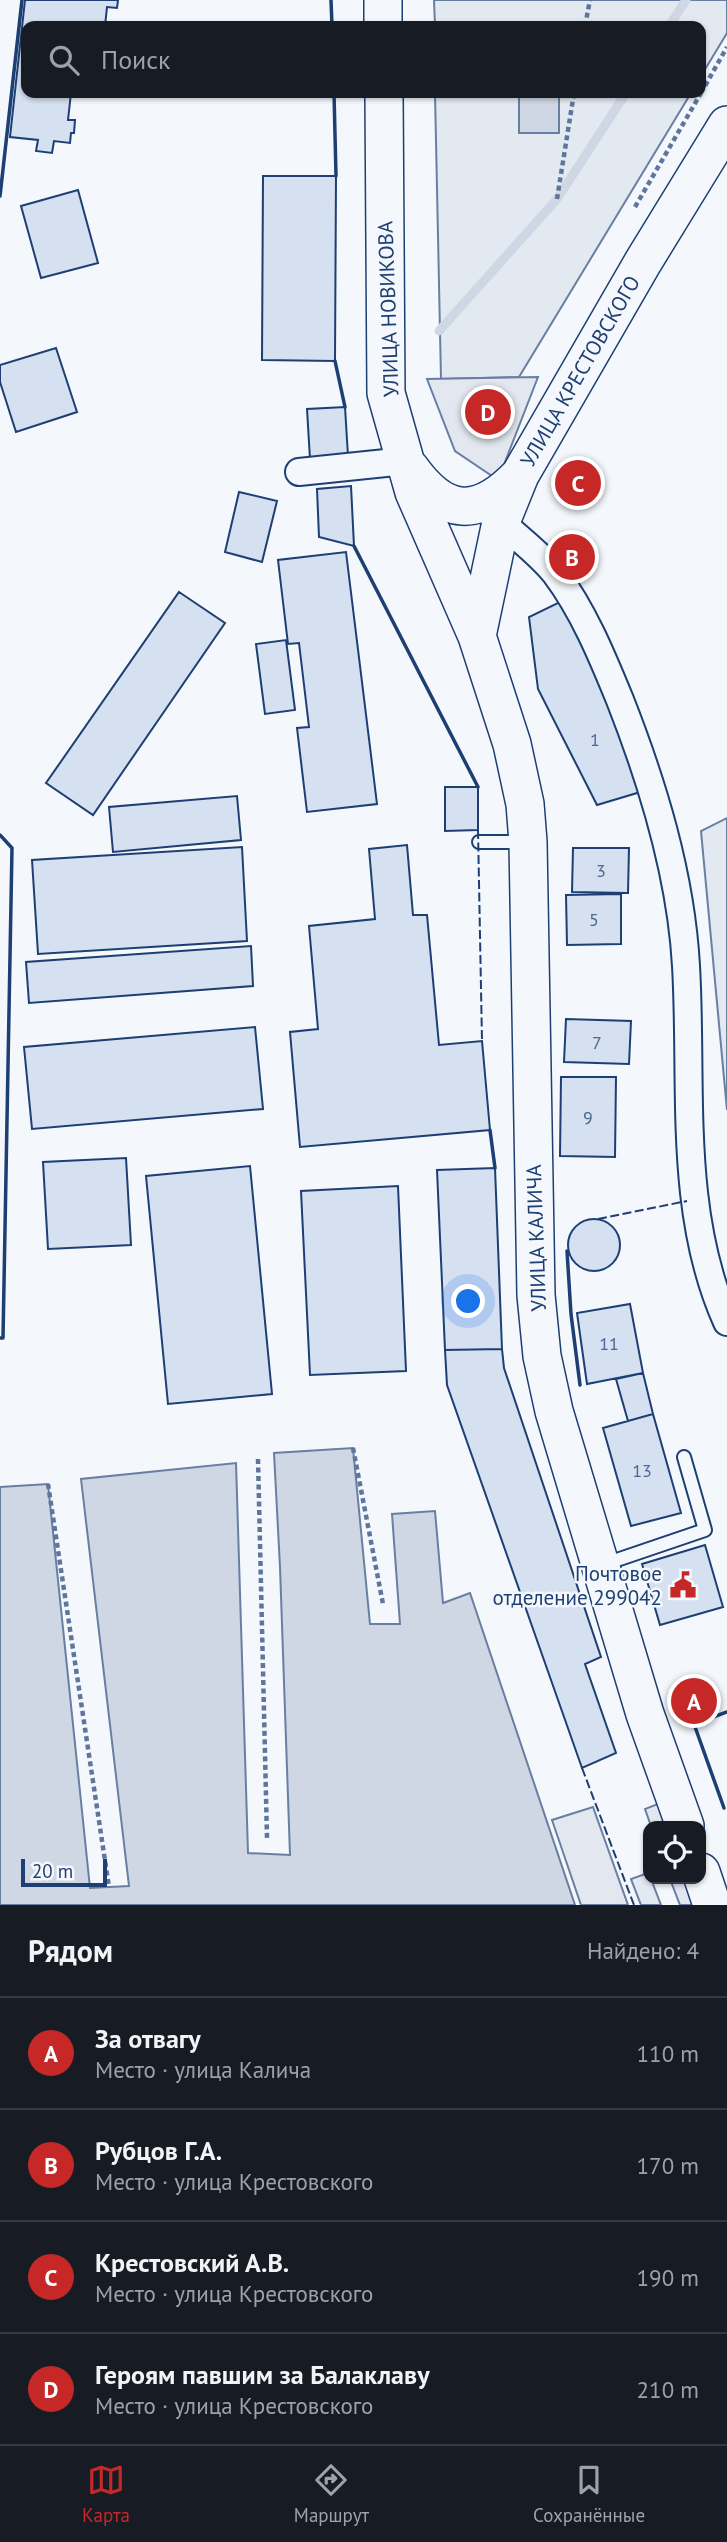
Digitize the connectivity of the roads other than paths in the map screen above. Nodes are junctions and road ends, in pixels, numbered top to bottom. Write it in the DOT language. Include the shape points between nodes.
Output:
graph roads {
  1 [pos="383,0"];
  2 [pos="383,21"];
  3 [pos="384,98"];
  4 [pos="727,125"];
  5 [pos="405,461"];
  6 [pos="299,472"];
  7 [pos="520,475"];
  8 [pos="500,522"];
  9 [pos="477,636"];
  10 [pos="479,842"];
  11 [pos="528,842"];
  12 [pos="727,1322"];
  13 [pos="684,1457"];
  14 [pos="600,1565"];
  15 [pos="683,1821"];
  16 [pos="705,1884"];
  17 [pos="712,1905"];
  1 -- 2 [label="main road"];
  3 -- 5 [label="main road, УЛИЦА НОВИКОВА" via="386,393"];
  4 -- 7 [label="main road, УЛИЦА КРЕСТОВСКОГО"];
  5 -- 6 [label="street"];
  5 -- 7 [label="main road" via="433,495 458,507 475,507 491,499"];
  5 -- 9 [label="main road, УЛИЦА НОВИКОВА"];
  7 -- 8 [label="main road, УЛИЦА КРЕСТОВСКОГО"];
  8 -- 9 [label="main road, УЛИЦА КРЕСТОВСКОГО"];
  8 -- 12 [label="street" via="553,571 580,612 607,667 656,804 673,873 686,963 694,1200"];
  9 -- 11 [label="main road, УЛИЦА КАЛИЧА" via="512,744"];
  10 -- 11 [label="lane"];
  11 -- 14 [label="main road, УЛИЦА КАЛИЧА" via="536,1295 542,1356"];
  13 -- 14 [label="lane" via="705,1530"];
  14 -- 15 [label="main road, УЛИЦА КАЛИЧА"];
  16 -- 17 [label="main road"];
}
